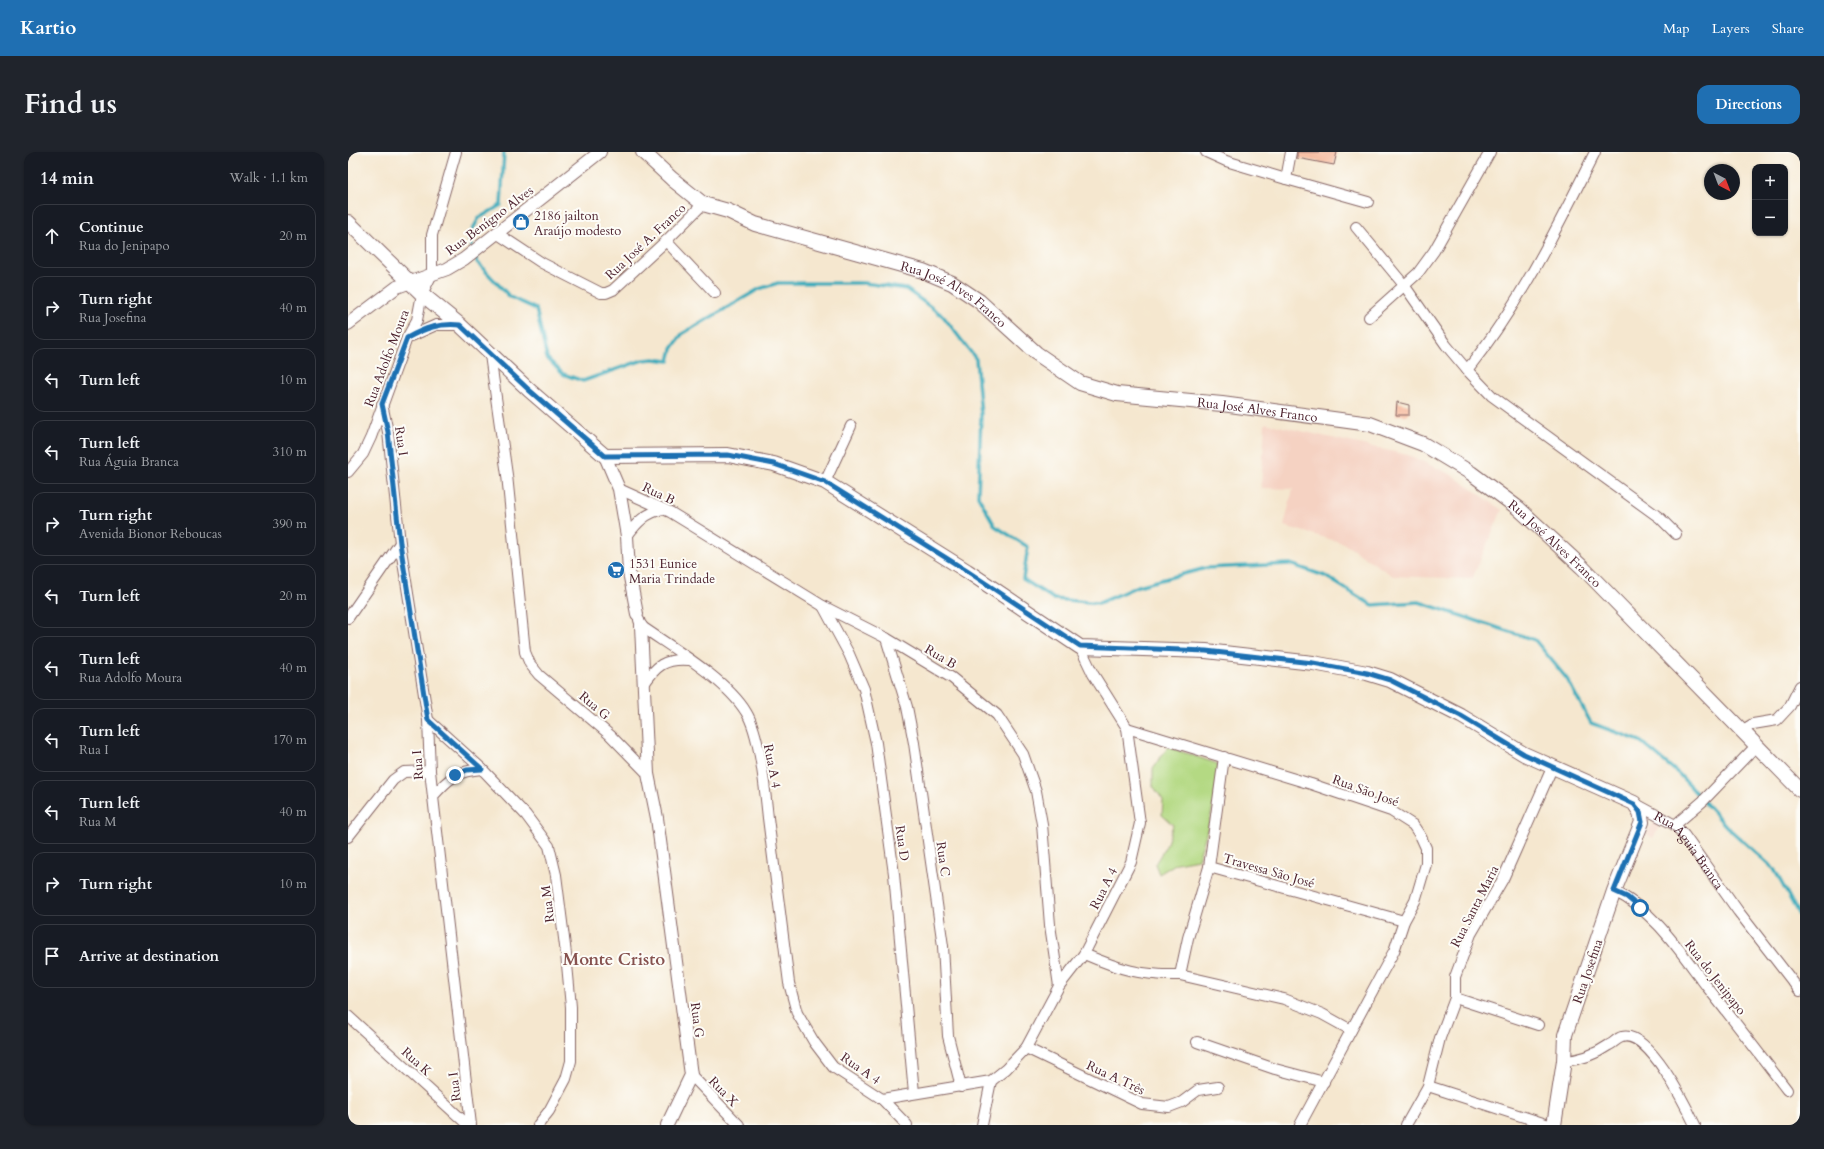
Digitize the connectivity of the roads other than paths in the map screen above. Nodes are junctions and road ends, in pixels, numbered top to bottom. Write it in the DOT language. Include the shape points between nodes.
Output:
graph roads {
  1 [pos="456,152"];
  2 [pos="600,152"];
  3 [pos="643,152"];
  4 [pos="1206,152"];
  5 [pos="1490,152"];
  6 [pos="1595,152"];
  7 [pos="1290,153"];
  8 [pos="1286,179"];
  9 [pos="1368,202"];
  10 [pos="704,204"];
  11 [pos="348,222"];
  12 [pos="1356,227"];
  13 [pos="498,234"];
  14 [pos="666,241"];
  15 [pos="432,274"];
  16 [pos="411,282"];
  17 [pos="1404,285"];
  18 [pos="714,293"];
  19 [pos="422,294"];
  20 [pos="1369,317"];
  21 [pos="348,324"];
  22 [pos="460,325"];
  23 [pos="407,338"];
  24 [pos="490,355"];
  25 [pos="1466,370"];
  26 [pos="382,404"];
  27 [pos="851,426"];
  28 [pos="605,456"];
  29 [pos="348,472"];
  30 [pos="825,482"];
  31 [pos="619,489"];
  32 [pos="663,509"];
  33 [pos="1676,534"];
  34 [pos="627,536"];
  35 [pos="400,543"];
  36 [pos="823,606"];
  37 [pos="637,614"];
  38 [pos="348,618"];
  39 [pos="641,626"];
  40 [pos="886,638"];
  41 [pos="1080,646"];
  42 [pos="691,661"];
  43 [pos="643,686"];
  44 [pos="1800,686"];
  45 [pos="428,720"];
  46 [pos="1127,728"];
  47 [pos="1743,730"];
  48 [pos="1756,746"];
  49 [pos="1224,757"];
  50 [pos="1552,768"];
  51 [pos="482,769"];
  52 [pos="430,771"];
  53 [pos="648,774"];
  54 [pos="1800,790"];
  55 [pos="433,796"];
  56 [pos="1634,804"];
  57 [pos="1675,825"];
  58 [pos="348,837"];
  59 [pos="1209,867"];
  60 [pos="1614,891"];
  61 [pos="1404,921"];
  62 [pos="1084,954"];
  63 [pos="1180,975"];
  64 [pos="1059,986"];
  65 [pos="1800,991"];
  66 [pos="1455,998"];
  67 [pos="348,1016"];
  68 [pos="1538,1025"];
  69 [pos="1351,1030"];
  70 [pos="1197,1042"];
  71 [pos="1026,1048"];
  72 [pos="1564,1061"];
  73 [pos="691,1075"];
  74 [pos="991,1081"];
  75 [pos="1324,1082"];
  76 [pos="1428,1086"];
  77 [pos="961,1087"];
  78 [pos="1218,1087"];
  79 [pos="1787,1090"];
  80 [pos="914,1093"];
  81 [pos="882,1099"];
  82 [pos="468,1125"];
  83 [pos="471,1125"];
  84 [pos="538,1125"];
  85 [pos="667,1125"];
  86 [pos="738,1125"];
  87 [pos="907,1125"];
  88 [pos="982,1125"];
  89 [pos="1300,1125"];
  90 [pos="1406,1125"];
  91 [pos="1549,1125"];
  92 [pos="1554,1125"];
  93 [pos="1695,1125"];
  1 -- 15 [label="street" via="432,235"];
  2 -- 13 [label="street, Rua Benígno Alves"];
  3 -- 10 [label="main road, Rua José Alves Franco"];
  4 -- 8 [label="street" via="1226,161"];
  5 -- 17 [label="street" via="1434,251 1418,273"];
  6 -- 25 [label="street" via="1553,237 1509,313"];
  7 -- 8 [label="street"];
  8 -- 9 [label="street"];
  10 -- 14 [label="street, Rua José A. Franco"];
  10 -- 47 [label="main road, Rua José Alves Franco" via="728,211 755,224 923,271 952,283 979,301 1036,353 1080,383 1117,394 1222,404 1370,424 1423,444 1471,473 1518,508 1582,567"];
  11 -- 16 [label="main road"];
  12 -- 17 [label="street"];
  13 -- 14 [label="street, Rua José A. Franco" via="542,263 603,293 613,290"];
  13 -- 15 [label="street, Rua Benígno Alves" via="453,266"];
  14 -- 18 [label="street"];
  15 -- 16 [label="street, Rua Benígno Alves"];
  15 -- 19 [label="street, Rua Adolfo Moura"];
  16 -- 19 [label="main road"];
  16 -- 21 [label="street, Rua Benígno Alves" via="397,287"];
  17 -- 20 [label="street"];
  17 -- 25 [label="street"];
  19 -- 22 [label="main road"];
  19 -- 23 [label="street, Rua Adolfo Moura" via="417,320"];
  22 -- 23 [label="street" via="436,325"];
  22 -- 24 [label="main road"];
  23 -- 26 [label="street, Rua Adolfo Moura"];
  24 -- 28 [label="main road"];
  24 -- 53 [label="street, Rua G" via="507,475 525,652 539,675 610,736"];
  25 -- 33 [label="street" via="1492,396 1660,518"];
  26 -- 29 [label="street, Rua Adolfo Moura" via="363,454"];
  26 -- 35 [label="street, Rua I" via="388,432"];
  27 -- 30 [label="street"];
  28 -- 30 [label="main road" via="728,455 774,464"];
  28 -- 31 [label="street"];
  30 -- 41 [label="main road"];
  31 -- 32 [label="street, Rua B"];
  31 -- 34 [label="street"];
  32 -- 34 [label="street" via="643,517"];
  32 -- 36 [label="street, Rua B"];
  34 -- 37 [label="street" via="629,572"];
  35 -- 38 [label="street"];
  35 -- 45 [label="street, Rua I"];
  36 -- 40 [label="street, Rua B"];
  36 -- 80 [label="street, Rua D" via="849,654 864,689 876,743 894,874"];
  37 -- 39 [label="street"];
  39 -- 42 [label="street, Rua A 4"];
  39 -- 43 [label="street"];
  40 -- 64 [label="street, Rua B" via="952,678 973,694 997,715 1024,754 1036,791 1042,824 1050,924"];
  40 -- 77 [label="street, Rua C" via="907,707 914,743 943,946 948,1036"];
  41 -- 46 [label="street" via="1090,668"];
  41 -- 50 [label="main road, Rua Águia Branca" via="1206,651 1313,663 1367,673 1416,691"];
  42 -- 43 [label="street" via="674,659 661,665"];
  42 -- 81 [label="street, Rua A 4" via="739,702 752,725 763,772 789,983 797,1013 814,1042 834,1068"];
  43 -- 53 [label="street"];
  44 -- 47 [label="street" via="1790,706 1777,720 1753,724"];
  45 -- 51 [label="street, Rua M"];
  45 -- 52 [label="street, Rua I"];
  46 -- 49 [label="street, Rua São José"];
  46 -- 62 [label="street, Rua A 4" via="1140,823 1131,862"];
  47 -- 48 [label="main road, Rua José Alves Franco"];
  48 -- 54 [label="main road, Rua José Alves Franco"];
  48 -- 57 [label="street" via="1703,801"];
  49 -- 59 [label="street, Travessa São José"];
  49 -- 61 [label="street, Rua São José" via="1391,811 1413,825 1426,848 1426,864 1415,901"];
  50 -- 56 [label="main road, Rua Águia Branca"];
  50 -- 66 [label="street, Rua Santa Maria" via="1503,879 1471,934 1455,977"];
  51 -- 55 [label="street" via="467,770 455,775"];
  51 -- 84 [label="street, Rua M" via="539,829 549,846 556,876 571,1007 571,1061 566,1079 549,1111"];
  52 -- 55 [label="street, Rua I"];
  52 -- 58 [label="street" via="404,772 393,780"];
  53 -- 73 [label="street, Rua G" via="657,818"];
  55 -- 83 [label="street, Rua I"];
  56 -- 57 [label="street, Rua Águia Branca"];
  56 -- 60 [label="main road, Rua Josefina" via="1640,812 1642,822"];
  57 -- 65 [label="street, Rua Águia Branca"];
  59 -- 61 [label="street, Travessa São José"];
  59 -- 63 [label="street"];
  60 -- 72 [label="main road, Rua Josefina" via="1565,1035"];
  60 -- 79 [label="street, Rua do Jenipapo" via="1627,897 1666,933"];
  61 -- 69 [label="street, Rua São José" via="1394,951"];
  62 -- 63 [label="street" via="1134,973 1153,976"];
  62 -- 64 [label="street, Rua A 4"];
  63 -- 69 [label="street" via="1284,999 1322,1014"];
  64 -- 71 [label="street, Rua A 4"];
  66 -- 68 [label="street"];
  66 -- 76 [label="street, Rua Santa Maria" via="1440,1038"];
  67 -- 82 [label="street, Rua K"];
  69 -- 75 [label="street, Rua São José"];
  70 -- 75 [label="street" via="1275,1069"];
  71 -- 74 [label="street, Rua A 4" via="1006,1070"];
  71 -- 78 [label="street, Rua A Três" via="1142,1104 1169,1107 1182,1102 1198,1090"];
  72 -- 92 [label="main road, Rua Josefina"];
  72 -- 93 [label="street" via="1586,1056 1610,1045 1620,1037 1632,1038 1650,1052 1668,1074"];
  73 -- 85 [label="street"];
  73 -- 86 [label="street, Rua X"];
  74 -- 77 [label="street, Rua A 4"];
  74 -- 88 [label="street"];
  75 -- 89 [label="street, Rua São José"];
  76 -- 90 [label="street, Rua Santa Maria"];
  76 -- 91 [label="street"];
  77 -- 80 [label="street, Rua A 4"];
  80 -- 81 [label="street, Rua A 4"];
  81 -- 87 [label="street"];
}
